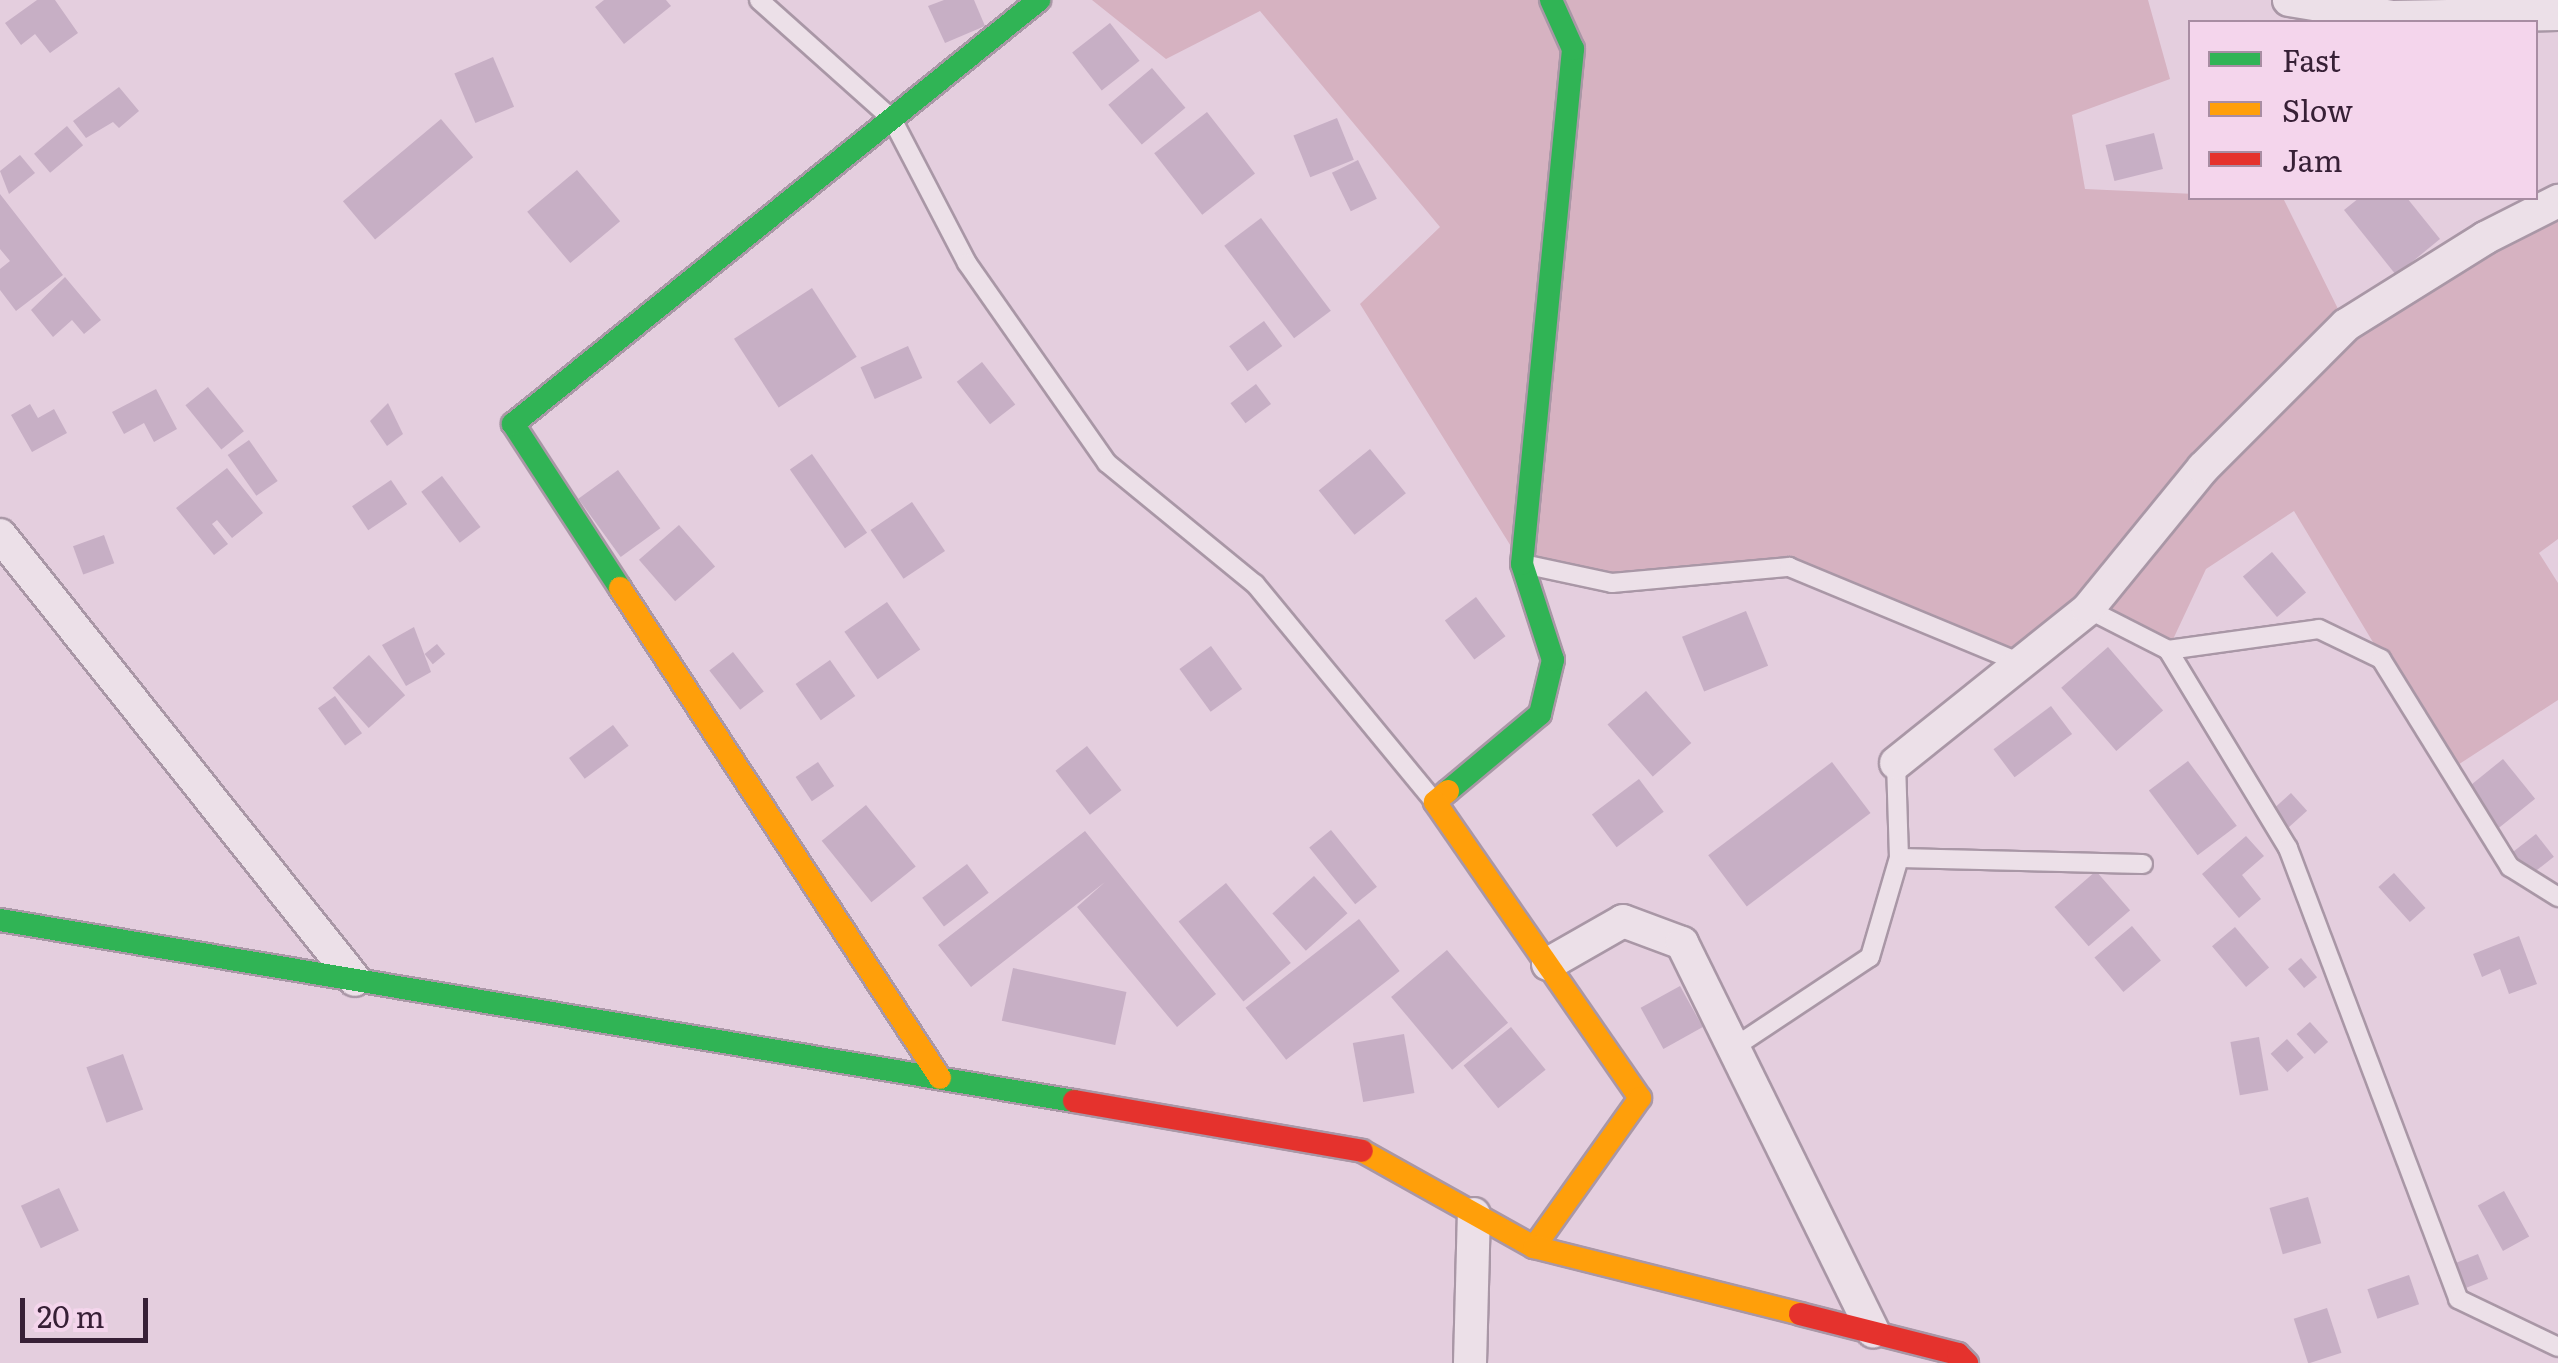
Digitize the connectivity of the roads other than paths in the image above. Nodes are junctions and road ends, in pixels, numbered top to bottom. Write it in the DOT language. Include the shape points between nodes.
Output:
graph roads {
  1 [pos="759,0"];
  2 [pos="1039,0"];
  3 [pos="1550,0"];
  4 [pos="2288,0"];
  5 [pos="2550,0"];
  6 [pos="2558,12"];
  7 [pos="892,119"];
  8 [pos="2558,201"];
  9 [pos="0,535"];
  10 [pos="1522,564"];
  11 [pos="2088,609"];
  12 [pos="2168,650"];
  13 [pos="2020,663"];
  14 [pos="1896,763"];
  15 [pos="1435,802"];
  16 [pos="1899,858"];
  17 [pos="2143,864"];
  18 [pos="2558,897"];
  19 [pos="0,920"];
  20 [pos="1548,964"];
  21 [pos="355,980"];
  22 [pos="1733,1048"];
  23 [pos="940,1078"];
  24 [pos="1474,1214"];
  25 [pos="1534,1247"];
  26 [pos="1873,1332"];
  27 [pos="2558,1347"];
  28 [pos="1470,1363"];
  29 [pos="1967,1363"];
  1 -- 7 [label="lane"];
  2 -- 7 [label="street"];
  3 -- 10 [label="street" via="1573,49"];
  4 -- 6 [label="street" via="2394,17"];
  5 -- 6 [label="street"];
  7 -- 15 [label="lane" via="967,263 1106,464 1255,584"];
  7 -- 23 [label="street" via="513,424"];
  8 -- 11 [label="street" via="2346,325 2203,468"];
  9 -- 21 [label="street"];
  10 -- 13 [label="lane" via="1612,582 1789,567"];
  10 -- 15 [label="street" via="1553,660 1540,714"];
  11 -- 12 [label="lane"];
  11 -- 13 [label="street"];
  12 -- 18 [label="lane" via="2319,629 2380,659 2510,867"];
  12 -- 27 [label="lane" via="2288,848 2458,1299"];
  13 -- 14 [label="street"];
  14 -- 16 [label="lane"];
  15 -- 20 [label="street"];
  16 -- 17 [label="lane"];
  16 -- 22 [label="lane" via="1870,957"];
  19 -- 21 [label="street"];
  20 -- 22 [label="street" via="1623,921 1682,943"];
  20 -- 25 [label="street" via="1640,1098"];
  21 -- 23 [label="street"];
  22 -- 26 [label="street"];
  23 -- 24 [label="street" via="1356,1148"];
  24 -- 25 [label="street"];
  24 -- 28 [label="street"];
  25 -- 26 [label="street"];
  26 -- 29 [label="street" via="1958,1354"];
}
